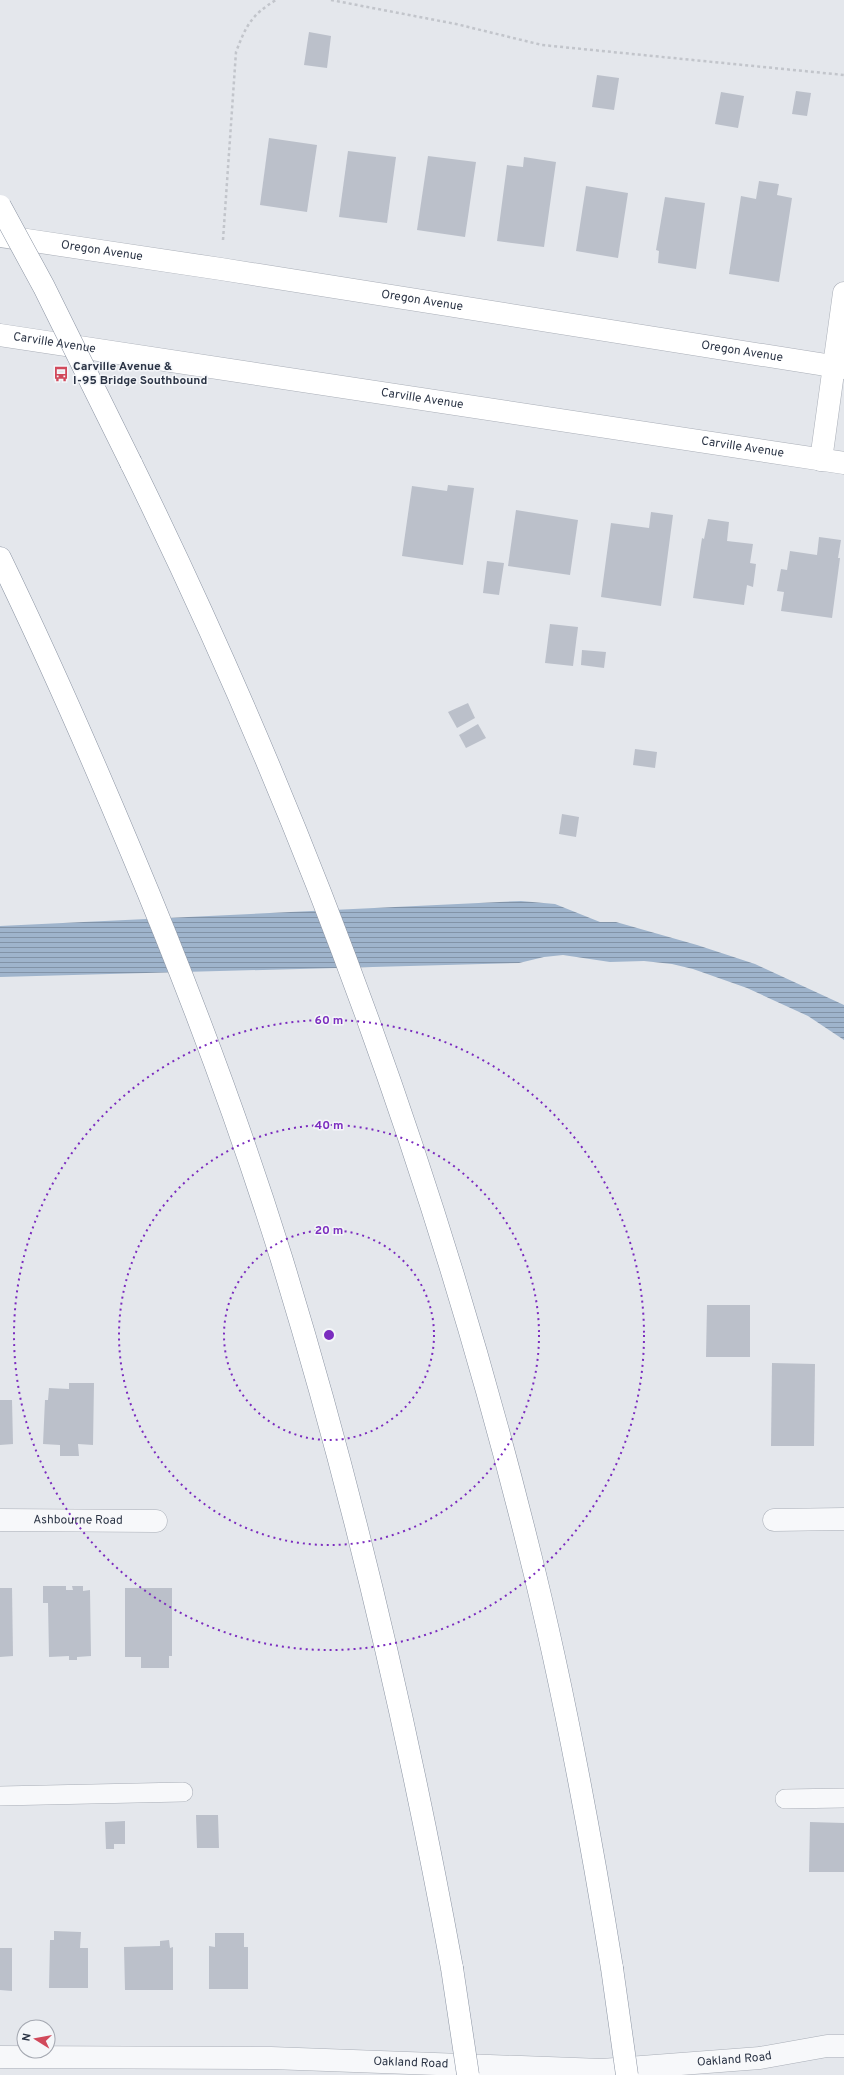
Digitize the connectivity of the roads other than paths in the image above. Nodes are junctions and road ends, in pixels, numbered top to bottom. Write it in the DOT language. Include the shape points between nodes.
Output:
graph roads {
  1 [pos="0,206"];
  2 [pos="0,236"];
  3 [pos="844,292"];
  4 [pos="0,335"];
  5 [pos="839,367"];
  6 [pos="821,460"];
  7 [pos="844,463"];
  8 [pos="0,558"];
  9 [pos="844,1519"];
  10 [pos="0,1520"];
  11 [pos="774,1520"];
  12 [pos="156,1521"];
  13 [pos="183,1792"];
  14 [pos="0,1796"];
  15 [pos="844,1798"];
  16 [pos="785,1799"];
  17 [pos="844,2046"];
  18 [pos="0,2057"];
  19 [pos="468,2075"];
  20 [pos="627,2075"];
  1 -- 20 [label="main road, bridge" via="131,463 230,674 310,862 386,1069 469,1326 528,1546 578,1772 612,1968"];
  2 -- 5 [label="main road, Oregon Avenue"];
  3 -- 5 [label="main road"];
  4 -- 6 [label="main road, Carville Avenue"];
  5 -- 6 [label="main road"];
  6 -- 7 [label="main road, Carville Avenue"];
  8 -- 19 [label="main road, bridge" via="34,627 151,899 218,1073 280,1256 339,1457 393,1675 435,1875"];
  9 -- 11 [label="street"];
  10 -- 12 [label="street, Ashbourne Road"];
  13 -- 14 [label="lane"];
  15 -- 16 [label="lane"];
  17 -- 18 [label="street, Oakland Road" via="827,2046 760,2058 602,2070 271,2058"];
}
